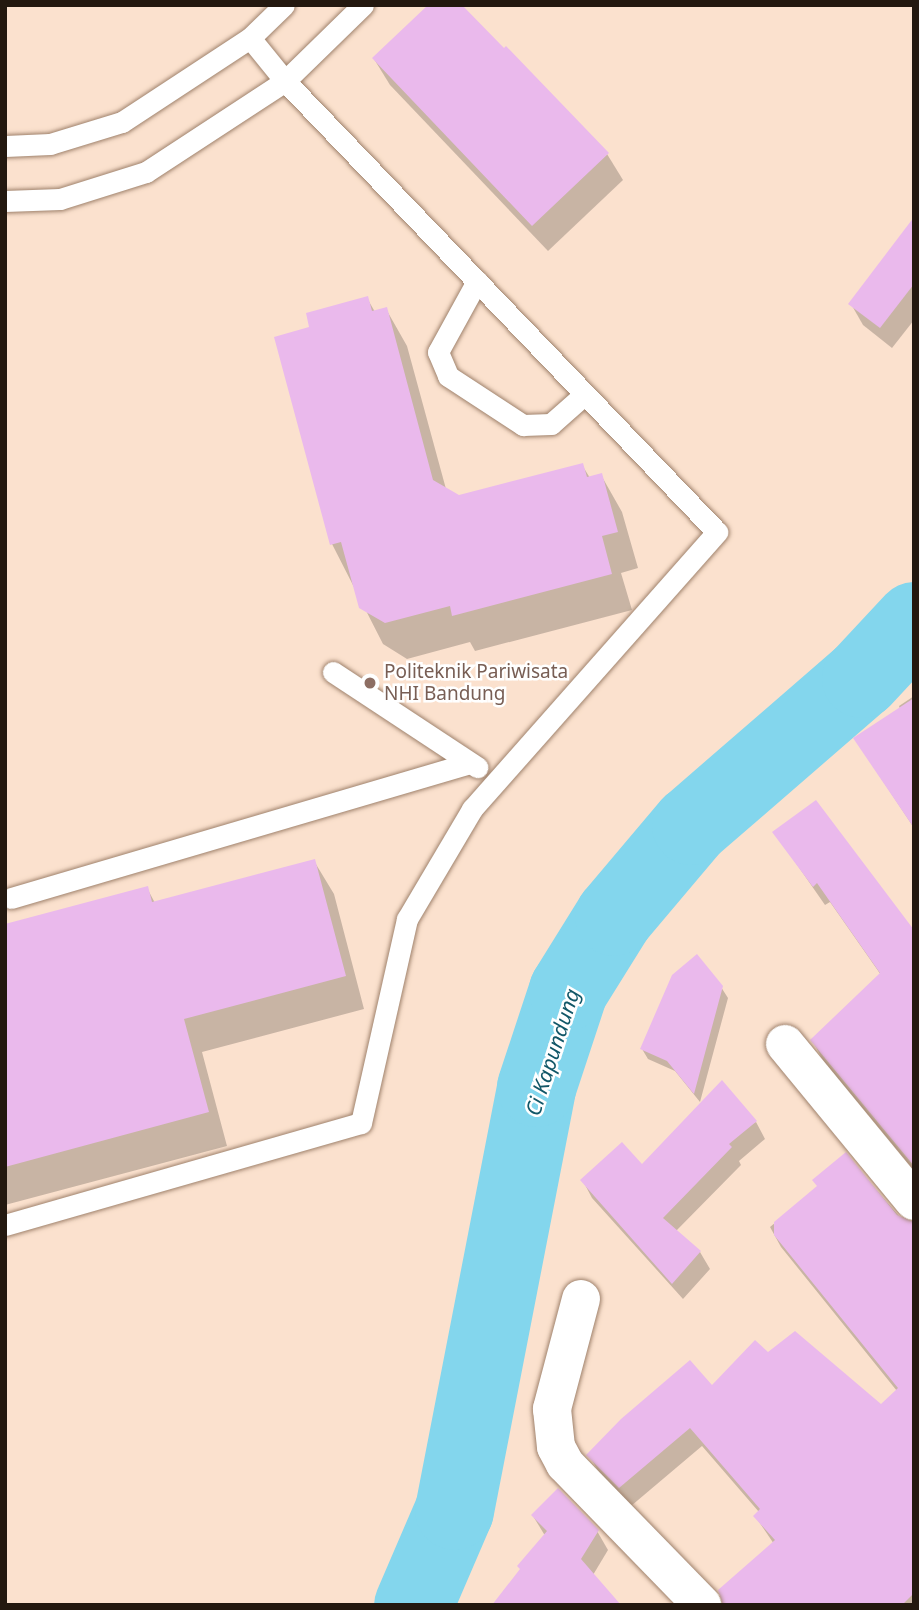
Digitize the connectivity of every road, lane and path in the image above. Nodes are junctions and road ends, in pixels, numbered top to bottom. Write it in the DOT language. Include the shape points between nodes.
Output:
graph roads {
  1 [pos="284,5"];
  2 [pos="363,5"];
  3 [pos="250,38"];
  4 [pos="285,81"];
  5 [pos="5,146"];
  6 [pos="5,201"];
  7 [pos="477,281"];
  8 [pos="585,394"];
  9 [pos="333,672"];
  10 [pos="471,763"];
  11 [pos="497,780"];
  12 [pos="11,898"];
  13 [pos="785,1044"];
  14 [pos="914,1201"];
  15 [pos="5,1225"];
  16 [pos="581,1299"];
  17 [pos="702,1605"];
  1 -- 3 [label="lane"];
  2 -- 4 [label="lane"];
  3 -- 4 [label="lane"];
  3 -- 5 [label="lane" via="122,121 50,145"];
  4 -- 6 [label="lane" via="146,172 60,199"];
  4 -- 7 [label="lane"];
  7 -- 8 [label="lane"];
  7 -- 8 [label="lane" via="438,352 448,376 523,425 551,424"];
  8 -- 11 [label="lane" via="717,532"];
  9 -- 10 [label="lane"];
  10 -- 11 [label="lane"];
  10 -- 12 [label="lane"];
  11 -- 15 [label="lane" via="472,809 407,919 361,1123"];
  13 -- 14 [label="street"];
  16 -- 17 [label="street" via="552,1409 556,1447 565,1464"];
}
